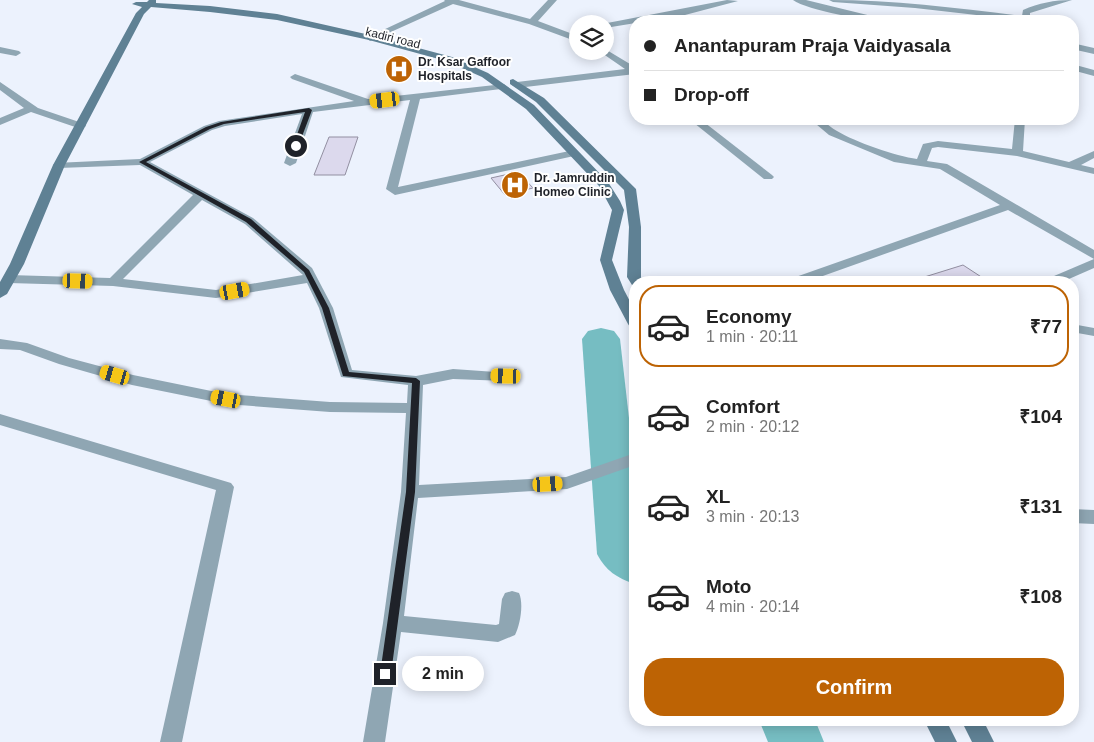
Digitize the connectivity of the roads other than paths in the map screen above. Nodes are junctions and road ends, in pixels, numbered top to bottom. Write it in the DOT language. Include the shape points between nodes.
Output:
graph roads {
  1 [pos="164,0"];
  2 [pos="452,0"];
  3 [pos="554,0"];
  4 [pos="797,0"];
  5 [pos="833,0"];
  6 [pos="843,0"];
  7 [pos="1068,0"];
  8 [pos="734,1"];
  9 [pos="152,2"];
  10 [pos="138,6"];
  11 [pos="667,15"];
  12 [pos="857,15"];
  13 [pos="987,15"];
  14 [pos="1026,15"];
  15 [pos="629,21"];
  16 [pos="532,22"];
  17 [pos="614,24"];
  18 [pos="569,31"];
  19 [pos="562,32"];
  20 [pos="569,35"];
  21 [pos="374,36"];
  22 [pos="1079,48"];
  23 [pos="0,50"];
  24 [pos="1094,51"];
  25 [pos="16,53"];
  26 [pos="614,58"];
  27 [pos="629,68"];
  28 [pos="1079,68"];
  29 [pos="629,73"];
  30 [pos="1094,73"];
  31 [pos="295,77"];
  32 [pos="0,85"];
  33 [pos="517,85"];
  34 [pos="502,86"];
  35 [pos="416,96"];
  36 [pos="369,102"];
  37 [pos="32,108"];
  38 [pos="309,110"];
  39 [pos="2,119"];
  40 [pos="702,125"];
  41 [pos="823,125"];
  42 [pos="1019,125"];
  43 [pos="81,126"];
  44 [pos="574,153"];
  45 [pos="1017,153"];
  46 [pos="1094,154"];
  47 [pos="142,162"];
  48 [pos="290,163"];
  49 [pos="921,163"];
  50 [pos="59,165"];
  51 [pos="1070,166"];
  52 [pos="1094,171"];
  53 [pos="768,177"];
  54 [pos="201,194"];
  55 [pos="1010,205"];
  56 [pos="1094,254"];
  57 [pos="1094,263"];
  58 [pos="635,276"];
  59 [pos="812,276"];
  60 [pos="1065,276"];
  61 [pos="312,278"];
  62 [pos="8,279"];
  63 [pos="113,282"];
  64 [pos="0,294"];
  65 [pos="629,313"];
  66 [pos="1079,329"];
  67 [pos="1094,332"];
  68 [pos="0,344"];
  69 [pos="506,376"];
  70 [pos="416,381"];
  71 [pos="415,408"];
  72 [pos="0,419"];
  73 [pos="629,461"];
  74 [pos="410,492"];
  75 [pos="1079,516"];
  76 [pos="1094,517"];
  77 [pos="512,598"];
  78 [pos="393,623"];
  79 [pos="937,726"];
  80 [pos="975,726"];
  81 [pos="171,742"];
  82 [pos="374,742"];
  83 [pos="946,742"];
  84 [pos="983,742"];
  1 -- 21 [label="main road, kadiri road" via="258,9"];
  2 -- 16 [label="street"];
  2 -- 21 [label="street"];
  3 -- 16 [label="street"];
  4 -- 12 [label="street"];
  5 -- 6 [label="street"];
  6 -- 13 [label="street"];
  7 -- 14 [label="street" via="1040,6 1026,12"];
  8 -- 11 [label="street"];
  9 -- 10 [label="main road, kadiri road"];
  9 -- 21 [label="main road, kadiri road" via="261,14"];
  10 -- 43 [label="main road"];
  15 -- 17 [label="street"];
  16 -- 19 [label="street"];
  18 -- 19 [label="street"];
  19 -- 20 [label="street"];
  21 -- 33 [label="main road, kadiri road" via="475,61"];
  21 -- 34 [label="main road, kadiri road" via="454,61"];
  22 -- 24 [label="street"];
  23 -- 25 [label="street"];
  26 -- 27 [label="street"];
  28 -- 30 [label="street"];
  29 -- 33 [label="street"];
  31 -- 36 [label="street"];
  32 -- 37 [label="street"];
  33 -- 58 [label="main road, kadiri road" via="540,100 630,189 635,227"];
  34 -- 35 [label="street"];
  34 -- 44 [label="main road, kadiri road" via="530,107"];
  35 -- 36 [label="street"];
  35 -- 44 [label="street" via="392,189 395,191"];
  36 -- 38 [label="street"];
  37 -- 39 [label="street"];
  37 -- 43 [label="street"];
  38 -- 47 [label="street" via="245,118 208,128"];
  38 -- 48 [label="street"];
  40 -- 53 [label="street"];
  41 -- 49 [label="street" via="833,133 898,160"];
  42 -- 45 [label="street"];
  43 -- 50 [label="main road"];
  44 -- 65 [label="main road, kadiri road" via="604,184 618,210 606,260"];
  45 -- 49 [label="street" via="938,144 927,146"];
  45 -- 51 [label="street"];
  46 -- 51 [label="street"];
  47 -- 50 [label="street"];
  47 -- 54 [label="street"];
  49 -- 55 [label="street" via="943,166"];
  50 -- 62 [label="main road"];
  51 -- 52 [label="street"];
  54 -- 61 [label="street" via="249,221"];
  54 -- 63 [label="street"];
  55 -- 56 [label="street"];
  55 -- 59 [label="street"];
  57 -- 60 [label="street"];
  61 -- 63 [label="street" via="216,294"];
  61 -- 70 [label="street" via="326,308 346,374"];
  62 -- 63 [label="street"];
  62 -- 64 [label="main road"];
  66 -- 67 [label="street"];
  68 -- 71 [label="street" via="22,346 132,380 226,399 330,407"];
  69 -- 70 [label="street" via="453,374"];
  70 -- 71 [label="street"];
  71 -- 74 [label="street"];
  72 -- 81 [label="street" via="225,487"];
  73 -- 74 [label="street" via="567,483"];
  74 -- 78 [label="street"];
  75 -- 76 [label="street"];
  77 -- 78 [label="street" via="508,629 498,634"];
  78 -- 82 [label="street"];
  79 -- 83 [label="main road"];
  80 -- 84 [label="main road"];
}
